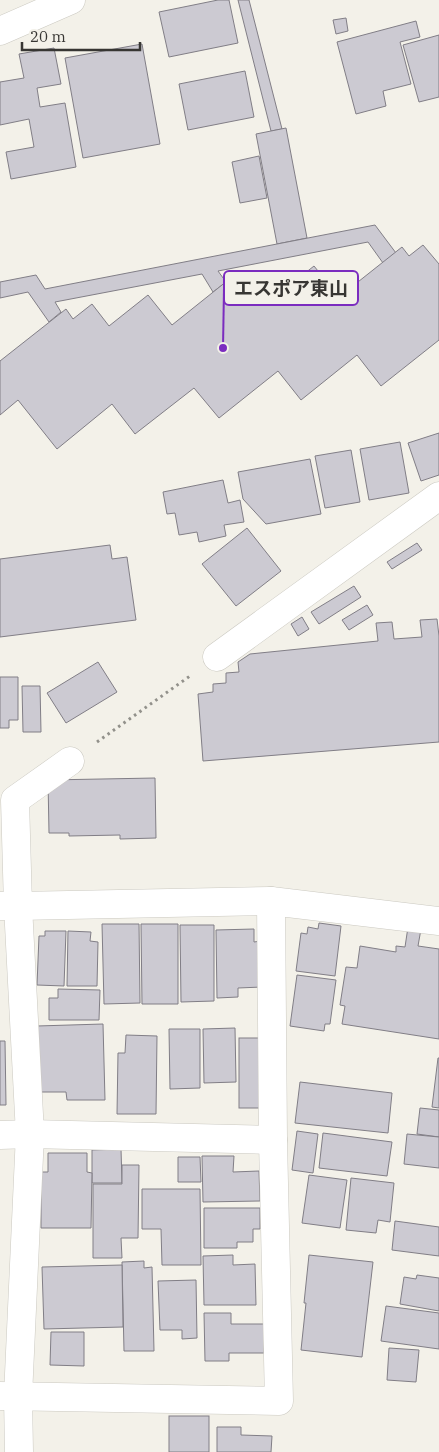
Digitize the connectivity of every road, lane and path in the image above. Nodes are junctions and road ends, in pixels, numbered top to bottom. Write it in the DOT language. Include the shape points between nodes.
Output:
graph roads {
  1 [pos="71,0"];
  2 [pos="0,31"];
  3 [pos="439,496"];
  4 [pos="217,657"];
  5 [pos="70,761"];
  6 [pos="270,901"];
  7 [pos="9,906"];
  8 [pos="439,922"];
  9 [pos="30,1134"];
  10 [pos="0,1135"];
  11 [pos="272,1140"];
  12 [pos="9,1396"];
  13 [pos="19,1452"];
  1 -- 2 [label="street"];
  3 -- 4 [label="street"];
  4 -- 5 [label="path"];
  5 -- 7 [label="street" via="15,800"];
  6 -- 7 [label="street"];
  6 -- 8 [label="street"];
  6 -- 11 [label="street"];
  7 -- 9 [label="street"];
  9 -- 10 [label="street"];
  9 -- 11 [label="street"];
  9 -- 12 [label="street"];
  11 -- 12 [label="street" via="279,1401"];
  12 -- 13 [label="street"];
}
